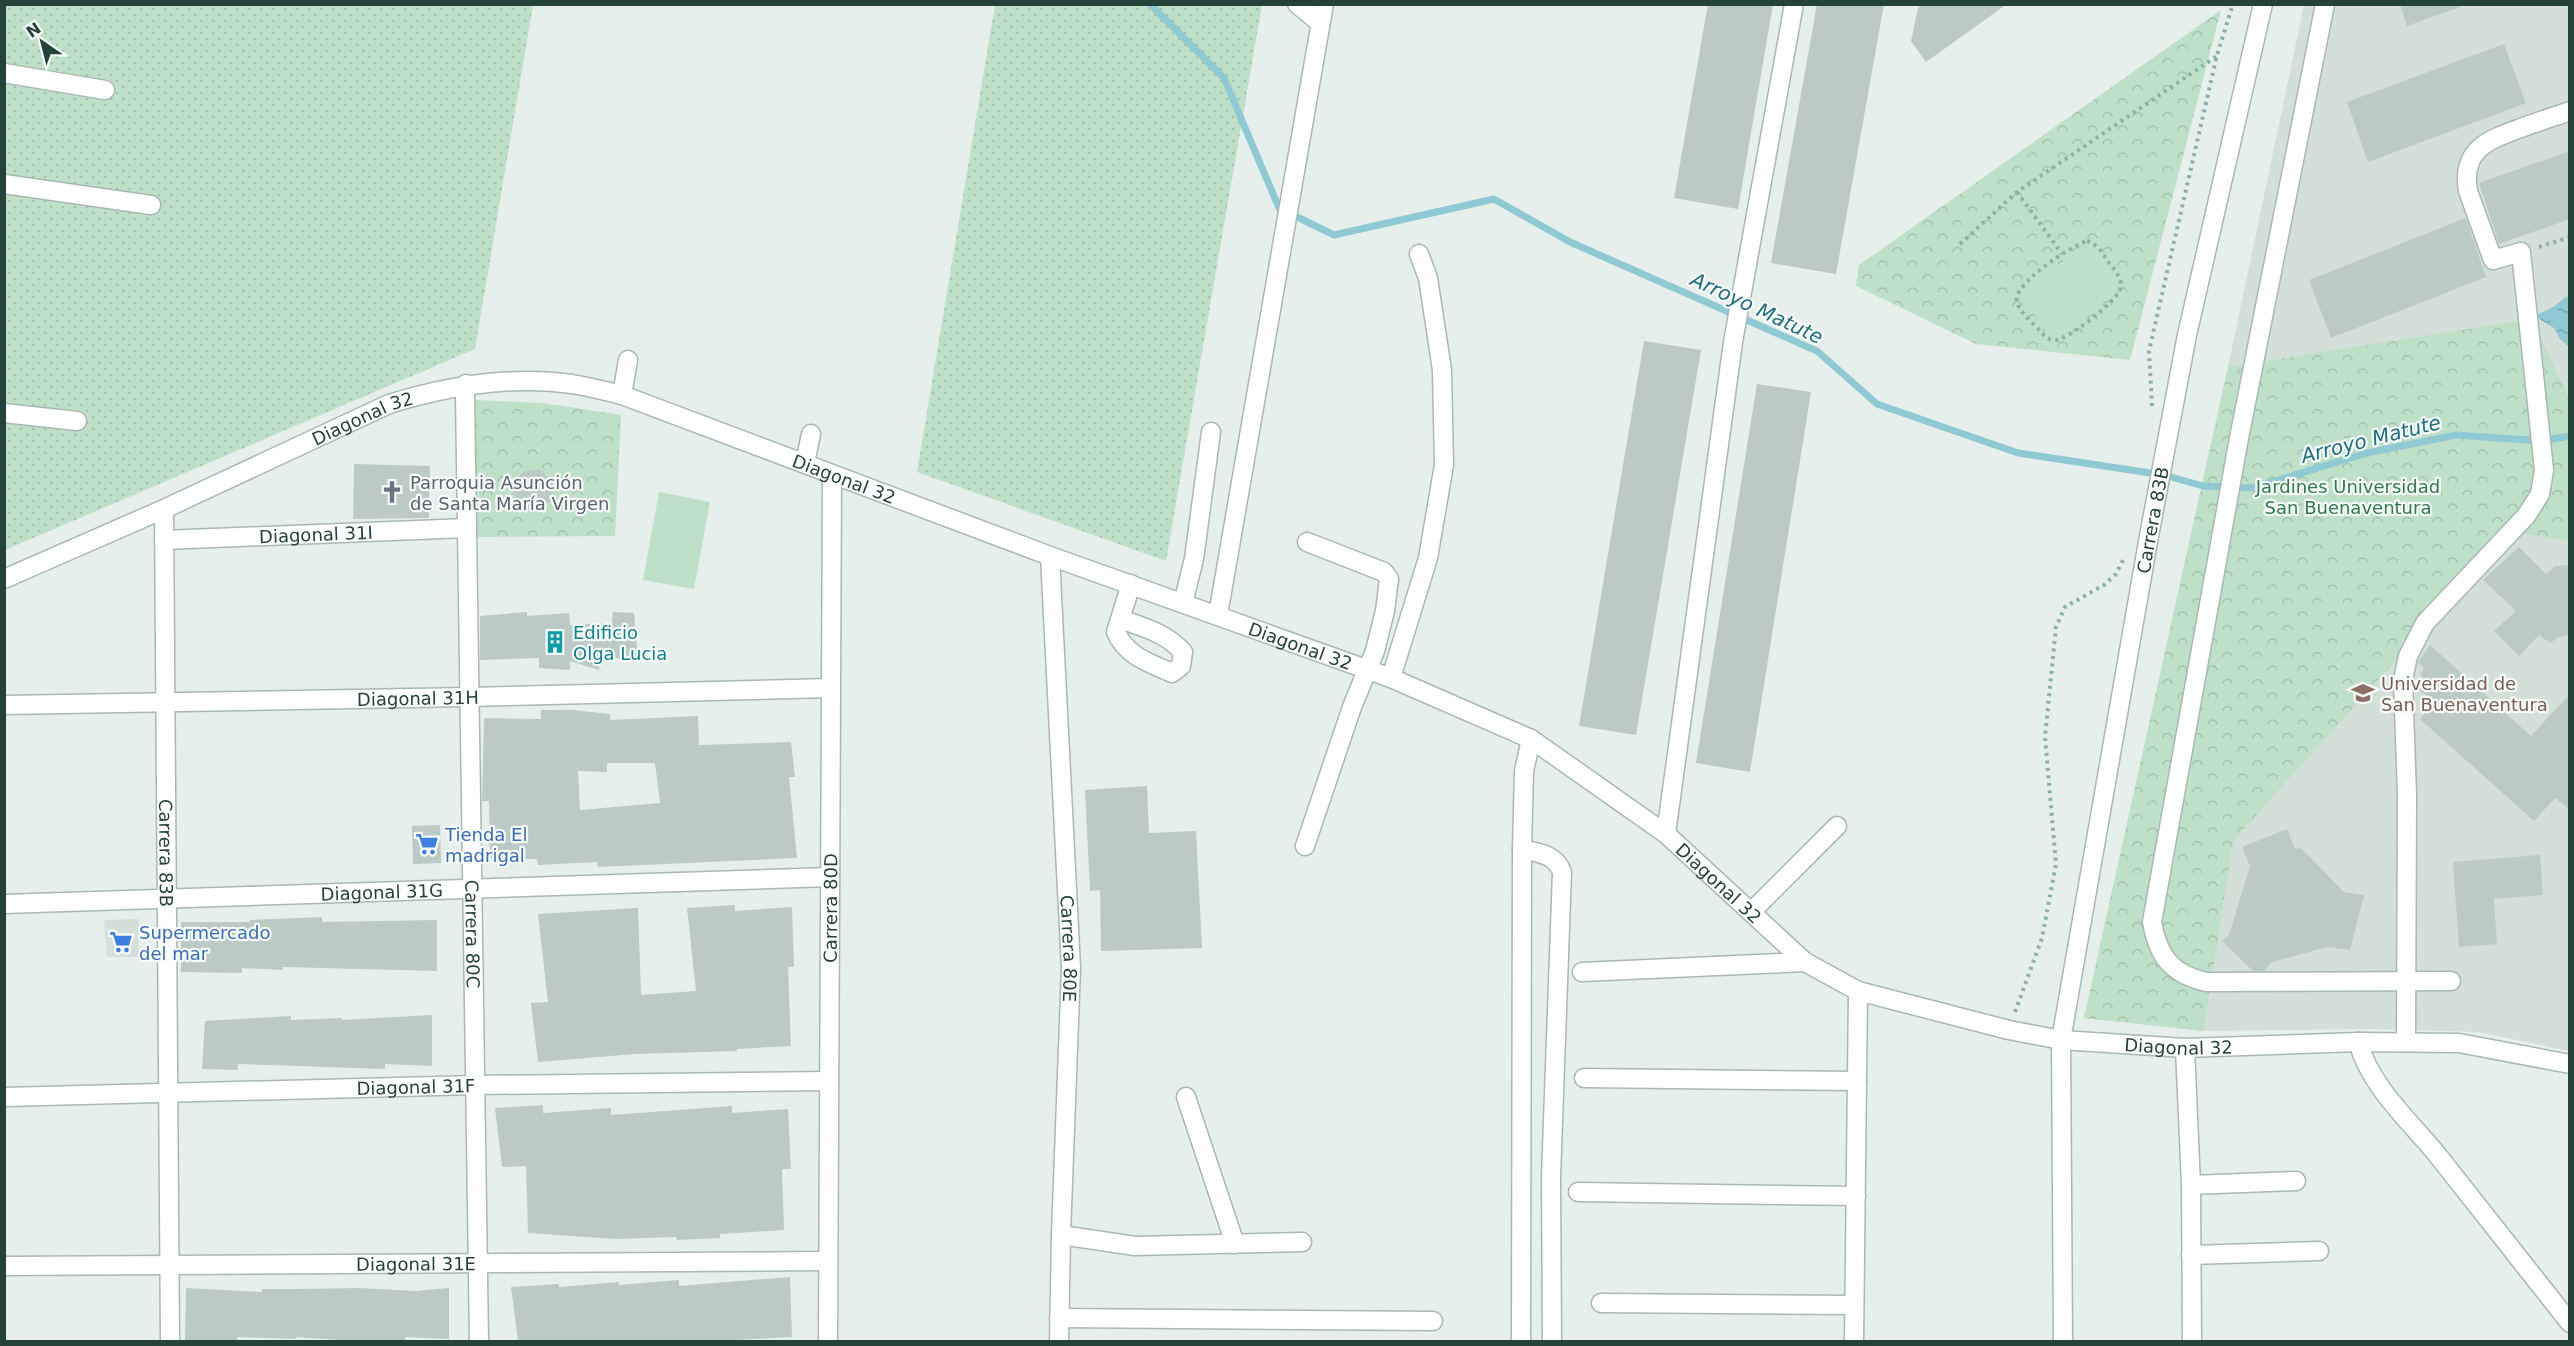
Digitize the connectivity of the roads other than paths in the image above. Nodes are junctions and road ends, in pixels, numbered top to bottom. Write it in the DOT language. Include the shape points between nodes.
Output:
graph roads {
  1 [pos="1297,4"];
  2 [pos="1324,4"];
  3 [pos="1794,4"];
  4 [pos="2264,4"];
  5 [pos="2325,4"];
  6 [pos="1320,23"];
  7 [pos="4,73"];
  8 [pos="105,90"];
  9 [pos="2570,111"];
  10 [pos="4,184"];
  11 [pos="151,205"];
  12 [pos="1419,254"];
  13 [pos="628,360"];
  14 [pos="466,384"];
  15 [pos="622,395"];
  16 [pos="4,413"];
  17 [pos="77,421"];
  18 [pos="1211,432"];
  19 [pos="811,434"];
  20 [pos="805,463"];
  21 [pos="832,475"];
  22 [pos="164,509"];
  23 [pos="467,528"];
  24 [pos="164,540"];
  25 [pos="1307,542"];
  26 [pos="1050,556"];
  27 [pos="4,579"];
  28 [pos="1131,584"];
  29 [pos="1184,603"];
  30 [pos="1218,615"];
  31 [pos="1120,619"];
  32 [pos="1366,669"];
  33 [pos="1390,678"];
  34 [pos="831,688"];
  35 [pos="469,698"];
  36 [pos="165,702"];
  37 [pos="4,705"];
  38 [pos="1531,739"];
  39 [pos="1837,826"];
  40 [pos="1665,834"];
  41 [pos="1305,846"];
  42 [pos="1522,849"];
  43 [pos="830,878"];
  44 [pos="472,889"];
  45 [pos="167,898"];
  46 [pos="4,904"];
  47 [pos="1752,912"];
  48 [pos="1805,962"];
  49 [pos="1582,972"];
  50 [pos="2406,981"];
  51 [pos="2451,981"];
  52 [pos="1858,991"];
  53 [pos="2061,1040"];
  54 [pos="2358,1042"];
  55 [pos="2406,1042"];
  56 [pos="2185,1048"];
  57 [pos="2570,1064"];
  58 [pos="1584,1078"];
  59 [pos="829,1081"];
  60 [pos="1857,1081"];
  61 [pos="475,1085"];
  62 [pos="169,1095"];
  63 [pos="1186,1097"];
  64 [pos="4,1098"];
  65 [pos="2296,1181"];
  66 [pos="2191,1185"];
  67 [pos="1578,1192"];
  68 [pos="1856,1196"];
  69 [pos="1061,1235"];
  70 [pos="1302,1242"];
  71 [pos="1234,1244"];
  72 [pos="2319,1251"];
  73 [pos="2191,1255"];
  74 [pos="828,1261"];
  75 [pos="478,1264"];
  76 [pos="170,1265"];
  77 [pos="4,1266"];
  78 [pos="1601,1303"];
  79 [pos="1854,1305"];
  80 [pos="1059,1318"];
  81 [pos="1433,1322"];
  82 [pos="2570,1323"];
  83 [pos="170,1341"];
  84 [pos="479,1341"];
  85 [pos="828,1341"];
  86 [pos="1059,1341"];
  87 [pos="1521,1341"];
  88 [pos="1552,1341"];
  89 [pos="1854,1341"];
  90 [pos="2063,1341"];
  91 [pos="2192,1341"];
  1 -- 6 [label="street"];
  2 -- 6 [label="street"];
  3 -- 40 [label="street" via="1733,342"];
  4 -- 53 [label="street, Carrera 83B" via="2187,335"];
  5 -- 50 [label="street" via="2239,438 2152,922 2156,943 2168,964 2188,978 2206,982"];
  6 -- 30 [label="street"];
  7 -- 8 [label="street"];
  9 -- 50 [label="street" via="2489,140 2477,149 2466,180 2493,260 2522,252 2544,470 2540,495 2526,516 2425,623 2408,656 2403,680"];
  10 -- 11 [label="street"];
  12 -- 33 [label="street" via="1428,278 1443,370 1444,465 1428,558"];
  13 -- 15 [label="street"];
  14 -- 15 [label="street, Diagonal 32" via="561,383"];
  14 -- 22 [label="street, Diagonal 32" via="389,404"];
  14 -- 23 [label="street, Carrera 80C"];
  15 -- 20 [label="street, Diagonal 32"];
  16 -- 17 [label="street"];
  18 -- 29 [label="street" via="1194,559"];
  19 -- 20 [label="street"];
  20 -- 21 [label="street, Diagonal 32"];
  21 -- 26 [label="street, Diagonal 32"];
  21 -- 34 [label="street, Carrera 80D"];
  22 -- 24 [label="street, Carrera 83B"];
  22 -- 27 [label="street, Diagonal 32"];
  23 -- 24 [label="street, Diagonal 31I"];
  23 -- 35 [label="street, Carrera 80C"];
  24 -- 36 [label="street, Carrera 83B"];
  25 -- 32 [label="street" via="1384,572 1389,579 1375,651"];
  26 -- 28 [label="street, Diagonal 32"];
  26 -- 69 [label="street, Carrera 80E" via="1071,968"];
  28 -- 29 [label="street, Diagonal 32"];
  28 -- 31 [label="street"];
  29 -- 30 [label="street, Diagonal 32"];
  30 -- 32 [label="street, Diagonal 32"];
  32 -- 33 [label="street, Diagonal 32"];
  32 -- 41 [label="street"];
  33 -- 38 [label="street, Diagonal 32"];
  34 -- 35 [label="street, Diagonal 31H"];
  34 -- 43 [label="street, Carrera 80D"];
  35 -- 36 [label="street, Diagonal 31H"];
  35 -- 44 [label="street, Carrera 80C"];
  36 -- 37 [label="street, Diagonal 31H"];
  36 -- 45 [label="street, Carrera 83B"];
  38 -- 40 [label="street, Diagonal 32"];
  38 -- 42 [label="street" via="1524,771"];
  39 -- 47 [label="street"];
  40 -- 47 [label="street, Diagonal 32"];
  42 -- 87 [label="street"];
  42 -- 88 [label="street" via="1550,856 1562,872 1551,1177"];
  43 -- 44 [label="street, Diagonal 31G"];
  43 -- 59 [label="street, Carrera 80D"];
  44 -- 45 [label="street, Diagonal 31G"];
  44 -- 61 [label="street, Carrera 80C"];
  45 -- 46 [label="street, Diagonal 31G"];
  45 -- 62 [label="street, Carrera 83B"];
  47 -- 48 [label="street, Diagonal 32"];
  48 -- 49 [label="street"];
  48 -- 52 [label="street, Diagonal 32"];
  50 -- 51 [label="street"];
  50 -- 55 [label="street"];
  52 -- 53 [label="street, Diagonal 32"];
  52 -- 60 [label="street"];
  53 -- 56 [label="street, Diagonal 32"];
  53 -- 90 [label="street, Carrera 83B"];
  54 -- 55 [label="street, Diagonal 32"];
  54 -- 56 [label="street, Diagonal 32"];
  54 -- 82 [label="street" via="2375,1081"];
  55 -- 57 [label="street, Diagonal 32" via="2459,1043"];
  56 -- 66 [label="street"];
  58 -- 60 [label="street"];
  59 -- 61 [label="street, Diagonal 31F"];
  59 -- 74 [label="street, Carrera 80D"];
  60 -- 68 [label="street"];
  61 -- 62 [label="street, Diagonal 31F"];
  61 -- 75 [label="street, Carrera 80C"];
  62 -- 64 [label="street, Diagonal 31F"];
  62 -- 76 [label="street, Carrera 83B"];
  63 -- 71 [label="street"];
  65 -- 66 [label="street"];
  66 -- 73 [label="street"];
  67 -- 68 [label="street"];
  68 -- 79 [label="street"];
  69 -- 71 [label="street" via="1135,1246"];
  69 -- 80 [label="street, Carrera 80E"];
  70 -- 71 [label="street"];
  72 -- 73 [label="street"];
  73 -- 91 [label="street"];
  74 -- 75 [label="street, Diagonal 31E"];
  74 -- 85 [label="street, Carrera 80D"];
  75 -- 76 [label="street, Diagonal 31E"];
  75 -- 84 [label="street, Carrera 80C"];
  76 -- 77 [label="street, Diagonal 31E"];
  76 -- 83 [label="street, Carrera 83B"];
  78 -- 79 [label="street"];
  79 -- 89 [label="street"];
  80 -- 81 [label="street"];
  80 -- 86 [label="street, Carrera 80E"];
}
